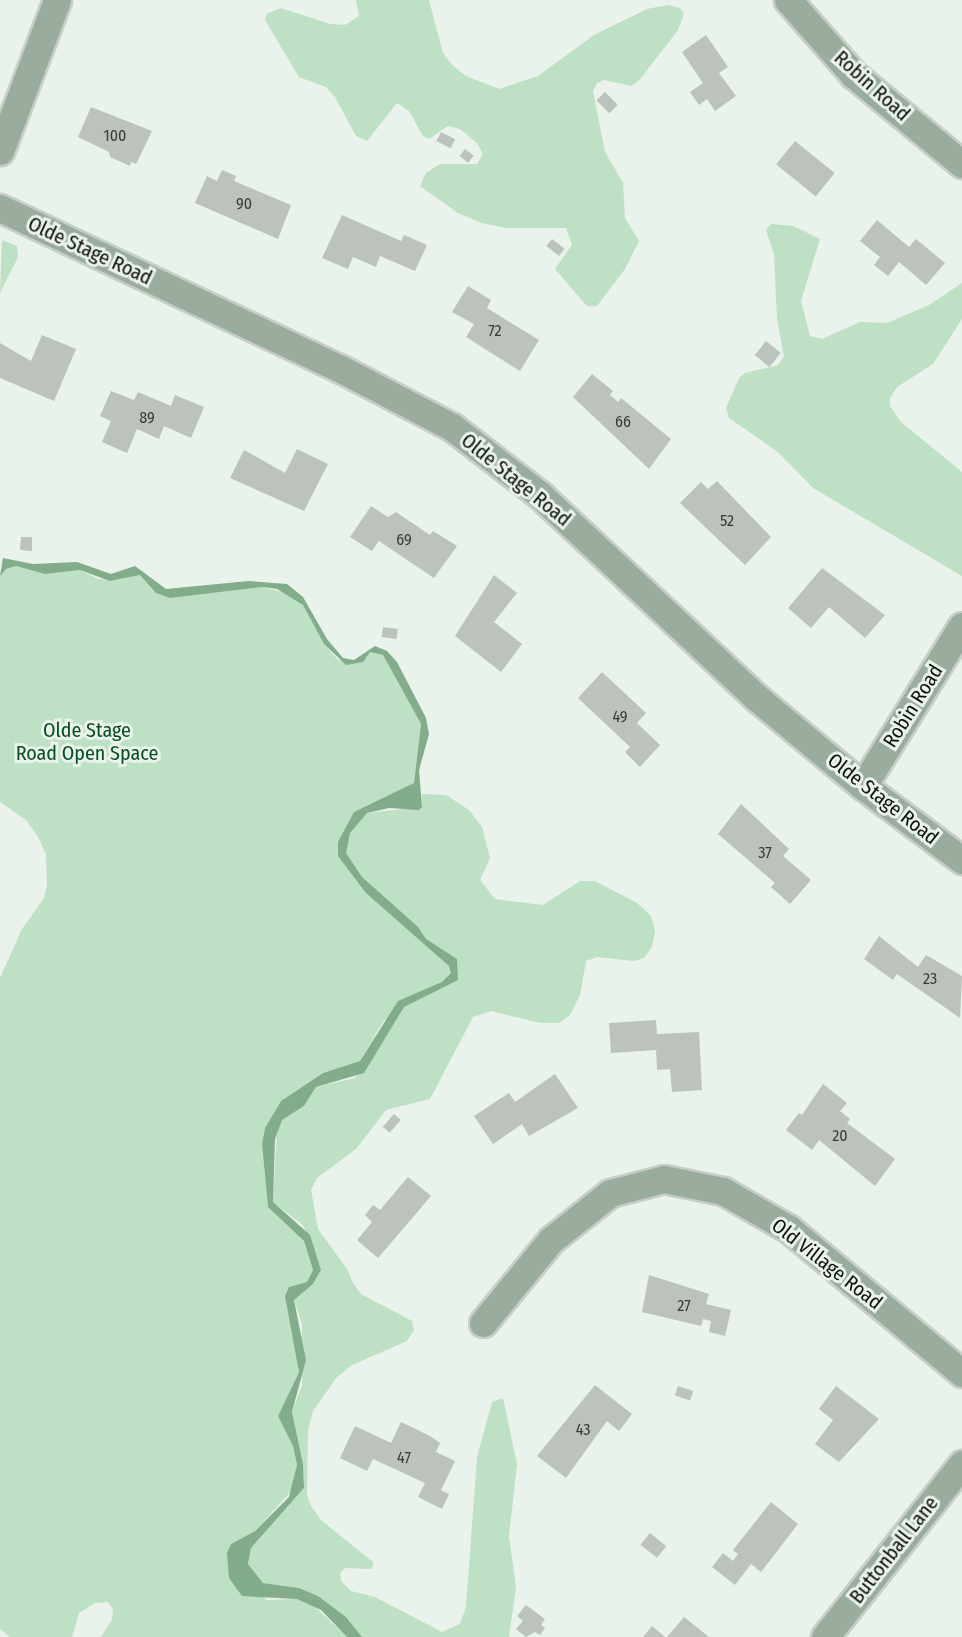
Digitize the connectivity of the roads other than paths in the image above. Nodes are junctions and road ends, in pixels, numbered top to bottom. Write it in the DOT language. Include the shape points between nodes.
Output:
graph roads {
  1 [pos="57,0"];
  2 [pos="788,0"];
  3 [pos="0,151"];
  4 [pos="962,164"];
  5 [pos="0,208"];
  6 [pos="962,626"];
  7 [pos="863,786"];
  8 [pos="962,860"];
  9 [pos="483,1323"];
  10 [pos="962,1373"];
  11 [pos="962,1464"];
  12 [pos="825,1637"];
  1 -- 3 [label="street"];
  2 -- 4 [label="street, Robin Road" via="854,75"];
  5 -- 7 [label="street, Olde Stage Road" via="341,369 452,427 540,495 757,698"];
  6 -- 7 [label="street, Robin Road"];
  7 -- 8 [label="street, Olde Stage Road"];
  9 -- 10 [label="street, Old Village Road" via="551,1240 610,1193 664,1179 723,1191 789,1229"];
  11 -- 12 [label="street, Buttonball Lane"];
}
